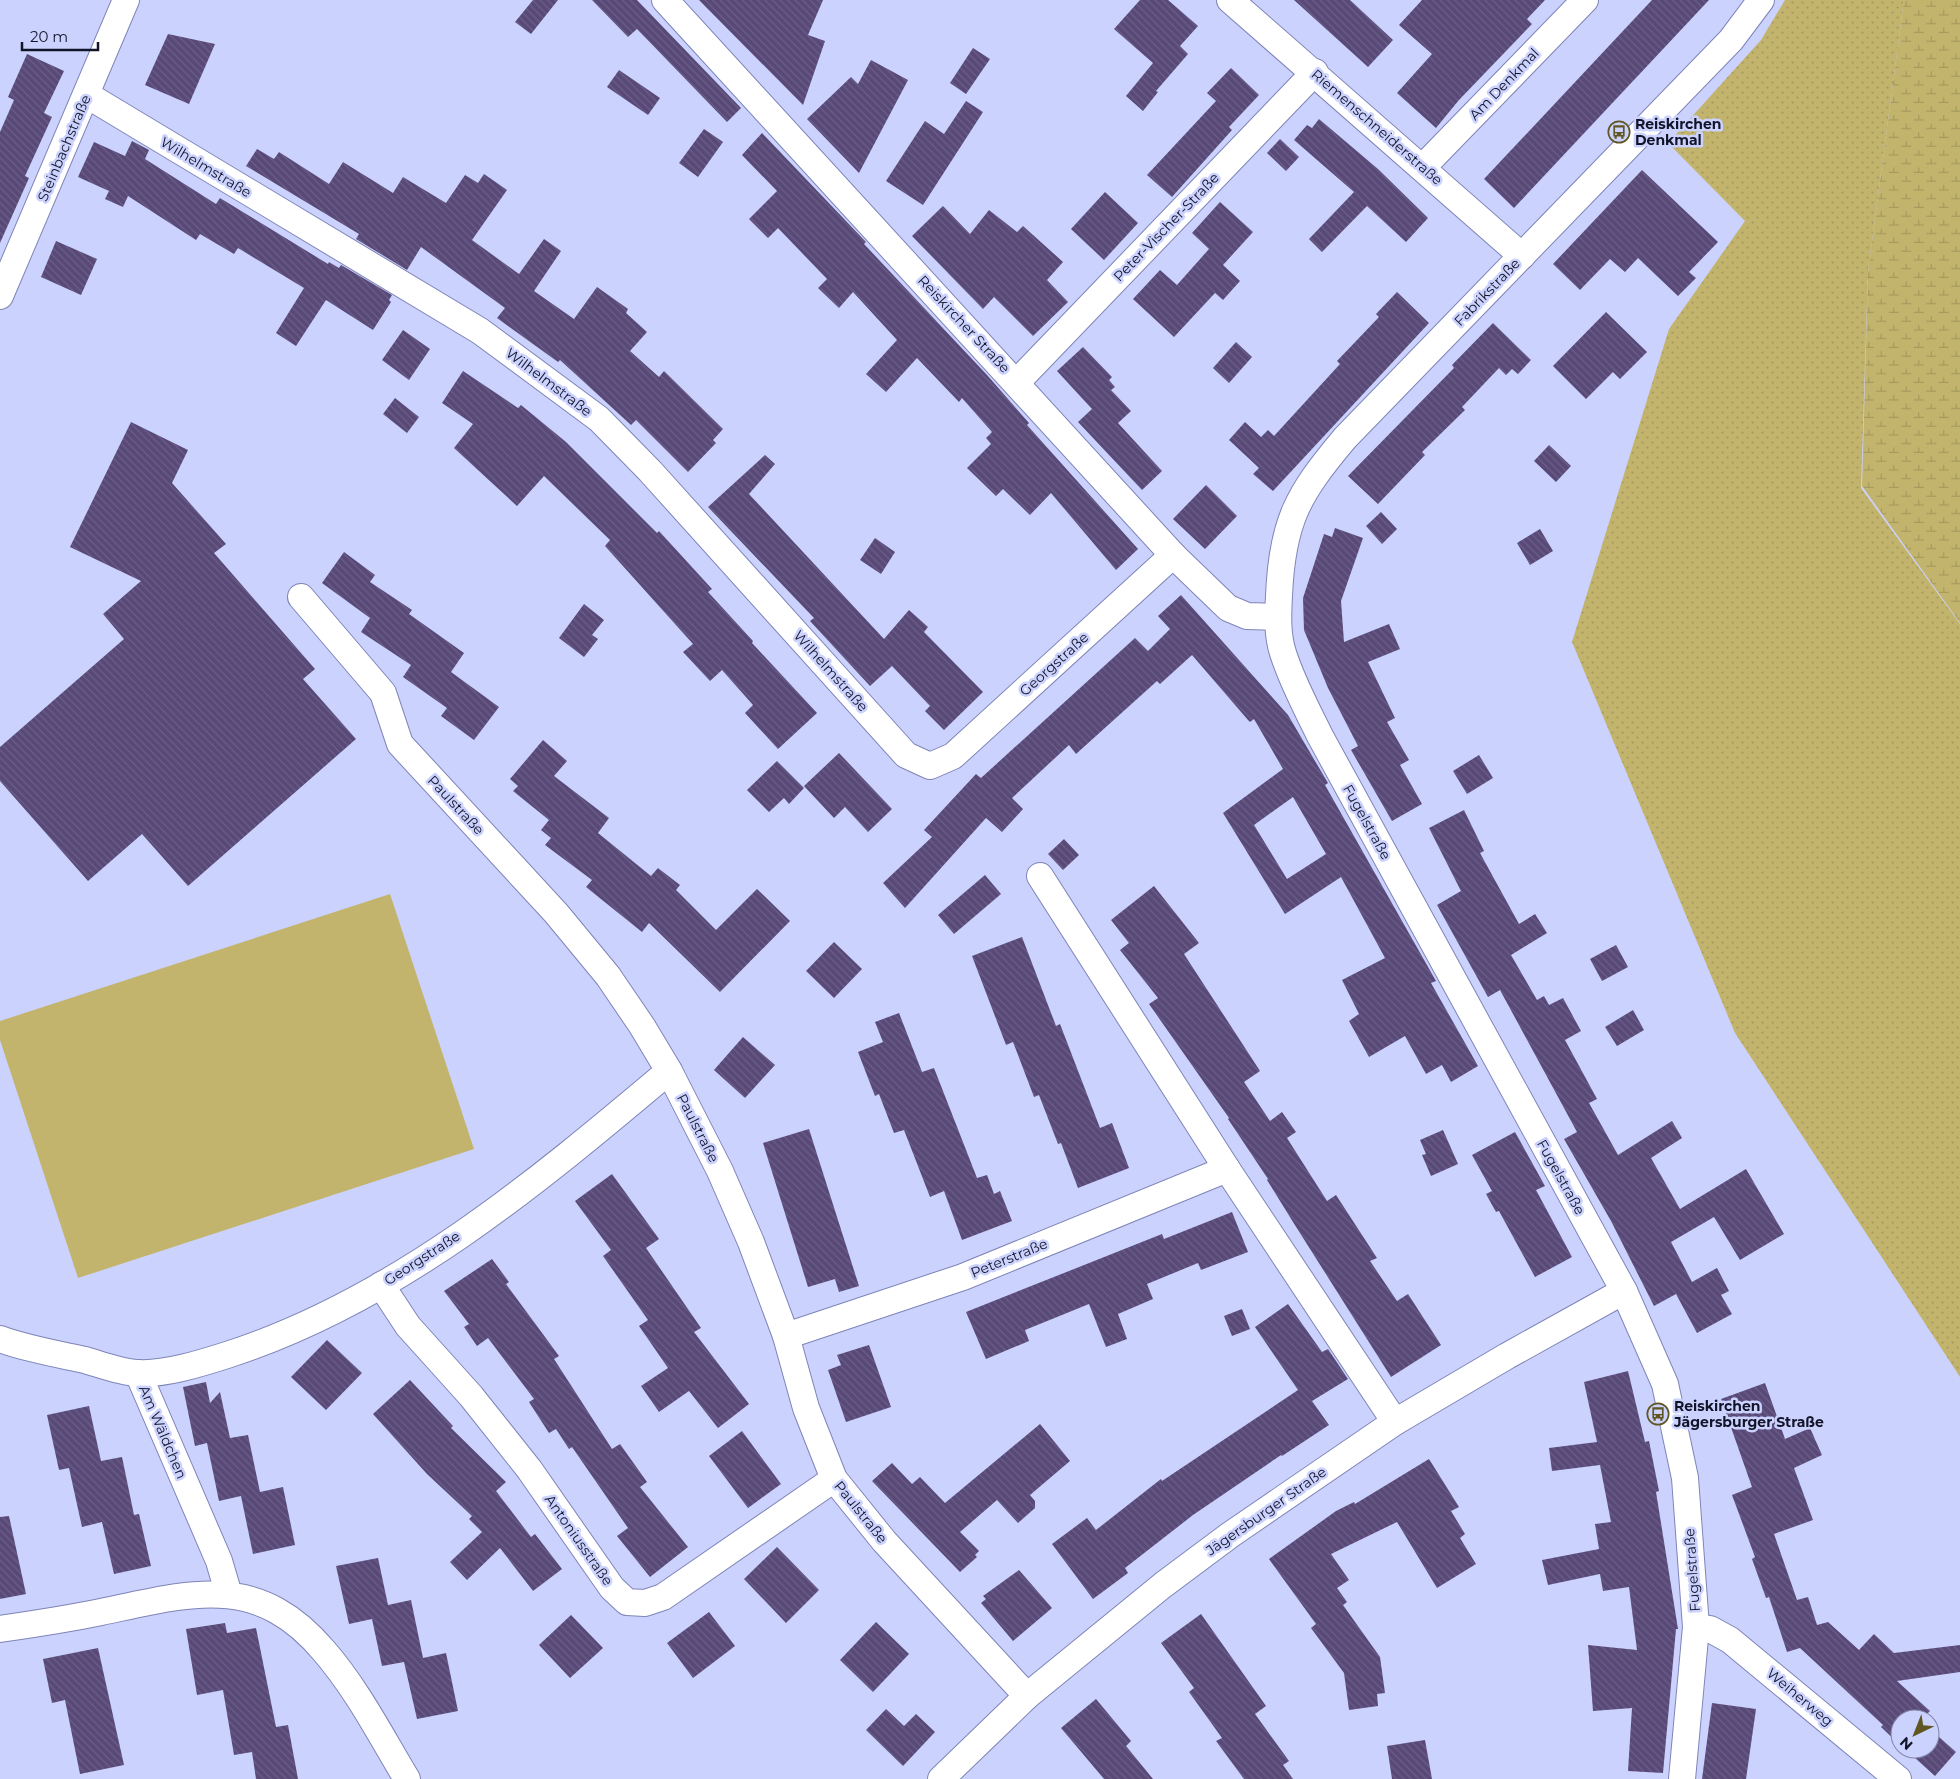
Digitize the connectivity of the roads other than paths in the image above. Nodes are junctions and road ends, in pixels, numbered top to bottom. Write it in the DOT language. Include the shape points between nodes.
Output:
graph roads {
  1 [pos="126,0"];
  2 [pos="665,0"];
  3 [pos="1230,0"];
  4 [pos="1584,0"];
  5 [pos="1760,0"];
  6 [pos="1315,72"];
  7 [pos="87,95"];
  8 [pos="1423,167"];
  9 [pos="1522,256"];
  10 [pos="0,296"];
  11 [pos="1017,382"];
  12 [pos="1173,555"];
  13 [pos="301,597"];
  14 [pos="1278,617"];
  15 [pos="930,766"];
  16 [pos="1040,876"];
  17 [pos="669,1071"];
  18 [pos="1227,1169"];
  19 [pos="381,1285"];
  20 [pos="1624,1291"];
  21 [pos="786,1336"];
  22 [pos="0,1339"];
  23 [pos="138,1373"];
  24 [pos="1395,1422"];
  25 [pos="834,1479"];
  26 [pos="229,1595"];
  27 [pos="1696,1627"];
  28 [pos="0,1629"];
  29 [pos="1027,1696"];
  30 [pos="407,1779"];
  31 [pos="941,1779"];
  32 [pos="1682,1779"];
  33 [pos="1898,1779"];
  1 -- 7 [label="street, Steinbachstraße"];
  2 -- 11 [label="street, Reiskircher Straße"];
  3 -- 6 [label="street, Riemenschneiderstraße"];
  4 -- 8 [label="street, Am Denkmal"];
  5 -- 9 [label="street, Fabrikstraße" via="1731,40"];
  6 -- 8 [label="street, Riemenschneiderstraße"];
  6 -- 11 [label="street, Peter-Vischer-Straße"];
  7 -- 10 [label="street, Steinbachstraße"];
  7 -- 15 [label="street, Wilhelmstraße" via="480,331 598,419 650,471 906,755"];
  8 -- 9 [label="street, Riemenschneiderstraße"];
  9 -- 14 [label="street, Fabrikstraße" via="1345,438 1313,476 1290,521 1284,548"];
  11 -- 12 [label="street, Reiskircher Straße"];
  12 -- 14 [label="street, Reiskircher Straße" via="1228,608 1247,616"];
  12 -- 15 [label="street, Georgstraße" via="953,756"];
  13 -- 17 [label="street, Paulstraße" via="383,693 400,744 608,976"];
  14 -- 20 [label="street, Fugelstraße" via="1282,650 1320,736"];
  16 -- 18 [label="street"];
  17 -- 19 [label="street, Georgstraße" via="561,1161 476,1223"];
  17 -- 21 [label="street, Paulstraße" via="720,1171"];
  18 -- 21 [label="street, Peterstraße" via="963,1277"];
  18 -- 24 [label="street"];
  19 -- 23 [label="street, Georgstraße" via="326,1316 257,1345 204,1362"];
  19 -- 25 [label="street, Antoniusstraße" via="408,1326 471,1396 529,1469 612,1588 627,1602 645,1603 663,1597"];
  20 -- 24 [label="street, Jägersburger Straße"];
  20 -- 27 [label="street, Fugelstraße" via="1665,1384 1674,1420 1685,1478"];
  21 -- 25 [label="street, Paulstraße" via="806,1408"];
  22 -- 23 [label="street, Am Wäldchen"];
  23 -- 26 [label="street, Am Wäldchen" via="219,1561"];
  24 -- 29 [label="street, Jägersburger Straße" via="1223,1540"];
  25 -- 29 [label="street, Paulstraße" via="884,1541"];
  26 -- 28 [label="street" via="191,1595 142,1602"];
  26 -- 30 [label="street" via="260,1601 287,1616 324,1651 351,1687"];
  27 -- 32 [label="street, Fugelstraße"];
  27 -- 33 [label="street, Weiherweg" via="1710,1629 1730,1640"];
  29 -- 31 [label="street, Jägersburger Straße"];
}
